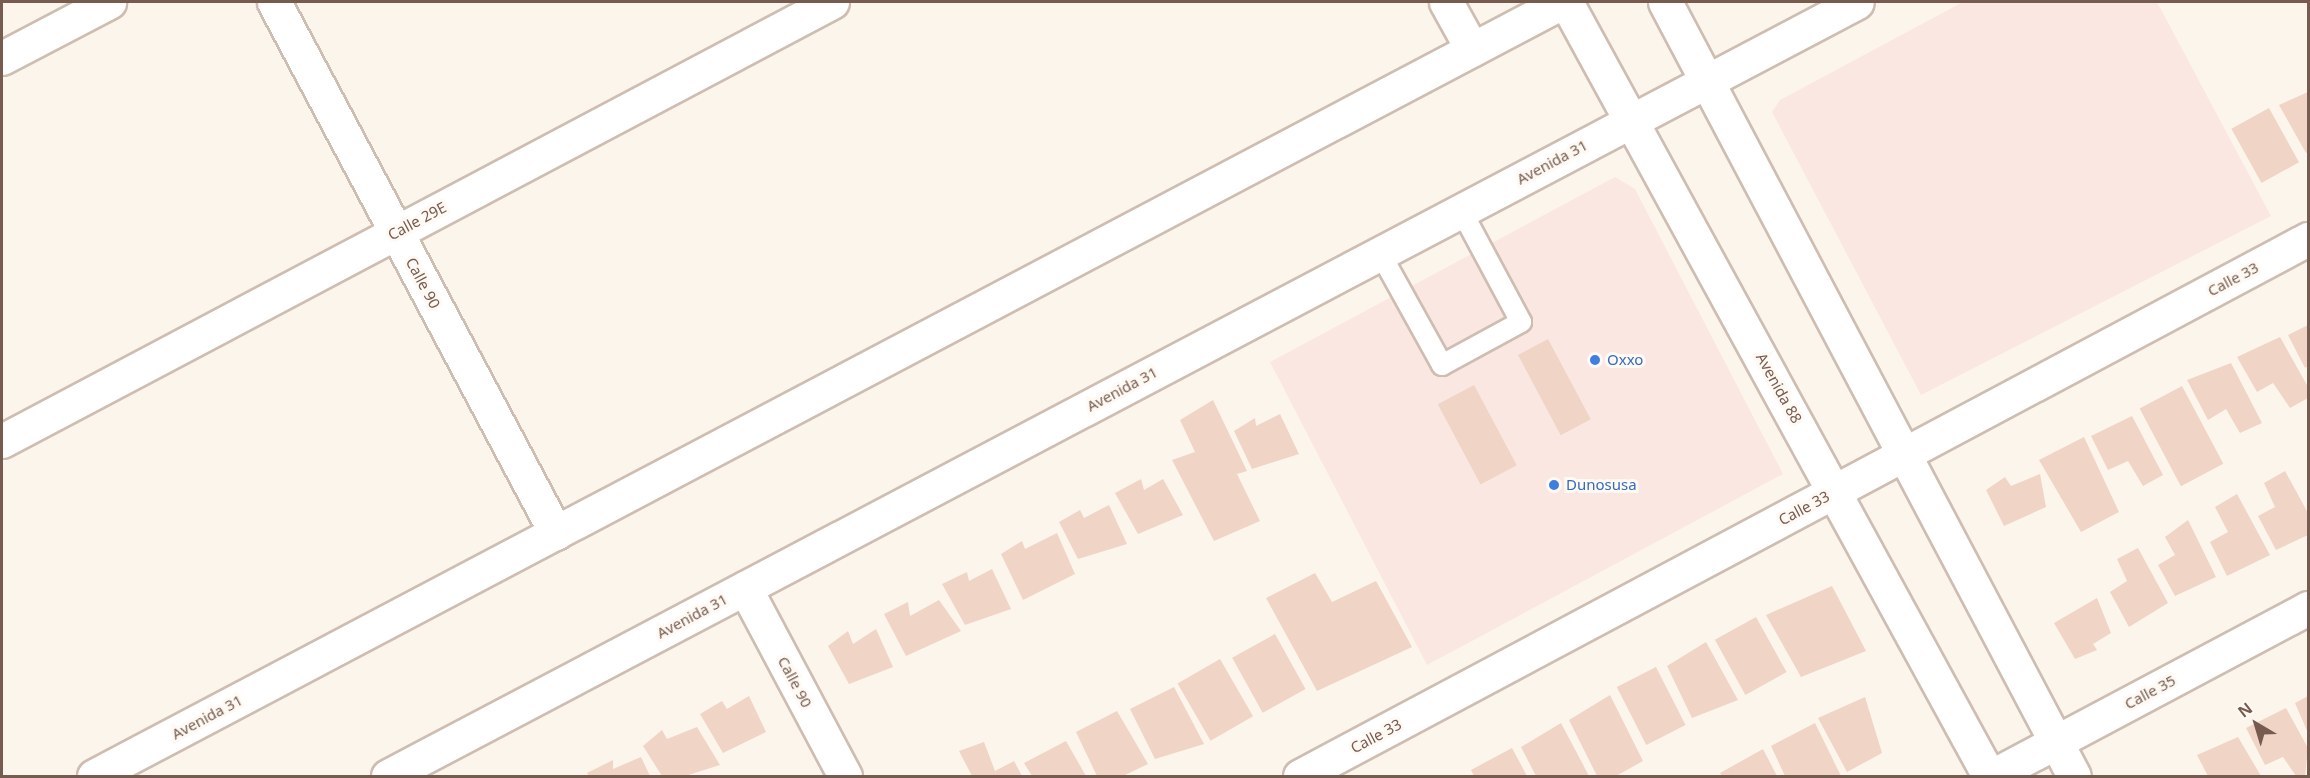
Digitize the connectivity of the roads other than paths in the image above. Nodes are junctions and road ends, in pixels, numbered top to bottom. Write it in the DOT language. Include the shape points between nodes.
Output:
graph roads {
  1 [pos="109,2"];
  2 [pos="274,2"];
  3 [pos="832,2"];
  4 [pos="1446,2"];
  5 [pos="1564,2"];
  6 [pos="1665,2"];
  7 [pos="1857,2"];
  8 [pos="1472,49"];
  9 [pos="2,58"];
  10 [pos="1707,80"];
  11 [pos="1633,120"];
  12 [pos="1461,210"];
  13 [pos="396,232"];
  14 [pos="2308,239"];
  15 [pos="1380,253"];
  16 [pos="2,441"];
  17 [pos="1904,454"];
  18 [pos="1835,492"];
  19 [pos="556,532"];
  20 [pos="745,588"];
  21 [pos="2308,608"];
  22 [pos="2056,742"];
  23 [pos="94,777"];
  24 [pos="388,777"];
  25 [pos="845,777"];
  26 [pos="1300,777"];
  27 [pos="1990,777"];
  28 [pos="2074,777"];
  1 -- 9 [label="main road"];
  2 -- 13 [label="main road, Calle 90"];
  3 -- 13 [label="main road, Calle 29E"];
  4 -- 8 [label="main road"];
  5 -- 8 [label="main road, Avenida 31"];
  5 -- 11 [label="main road, Avenida 88"];
  6 -- 10 [label="main road"];
  7 -- 10 [label="main road, Avenida 31"];
  8 -- 19 [label="main road, Avenida 31"];
  10 -- 11 [label="main road, Avenida 31"];
  10 -- 17 [label="main road"];
  11 -- 12 [label="main road, Avenida 31"];
  11 -- 18 [label="main road, Avenida 88"];
  12 -- 15 [label="main road, Avenida 31"];
  12 -- 15 [label="lane" via="1521,322 1442,364"];
  13 -- 16 [label="main road, Calle 29E"];
  13 -- 19 [label="main road, Calle 90"];
  14 -- 17 [label="main road, Calle 33"];
  15 -- 20 [label="main road, Avenida 31"];
  17 -- 18 [label="main road, Calle 33"];
  17 -- 22 [label="main road"];
  18 -- 26 [label="main road, Calle 33"];
  18 -- 27 [label="main road, Avenida 88"];
  19 -- 23 [label="main road, Avenida 31"];
  20 -- 24 [label="main road, Avenida 31"];
  20 -- 25 [label="main road, Calle 90"];
  21 -- 22 [label="main road, Calle 35"];
  22 -- 27 [label="main road, Calle 35"];
  22 -- 28 [label="main road"];
}
